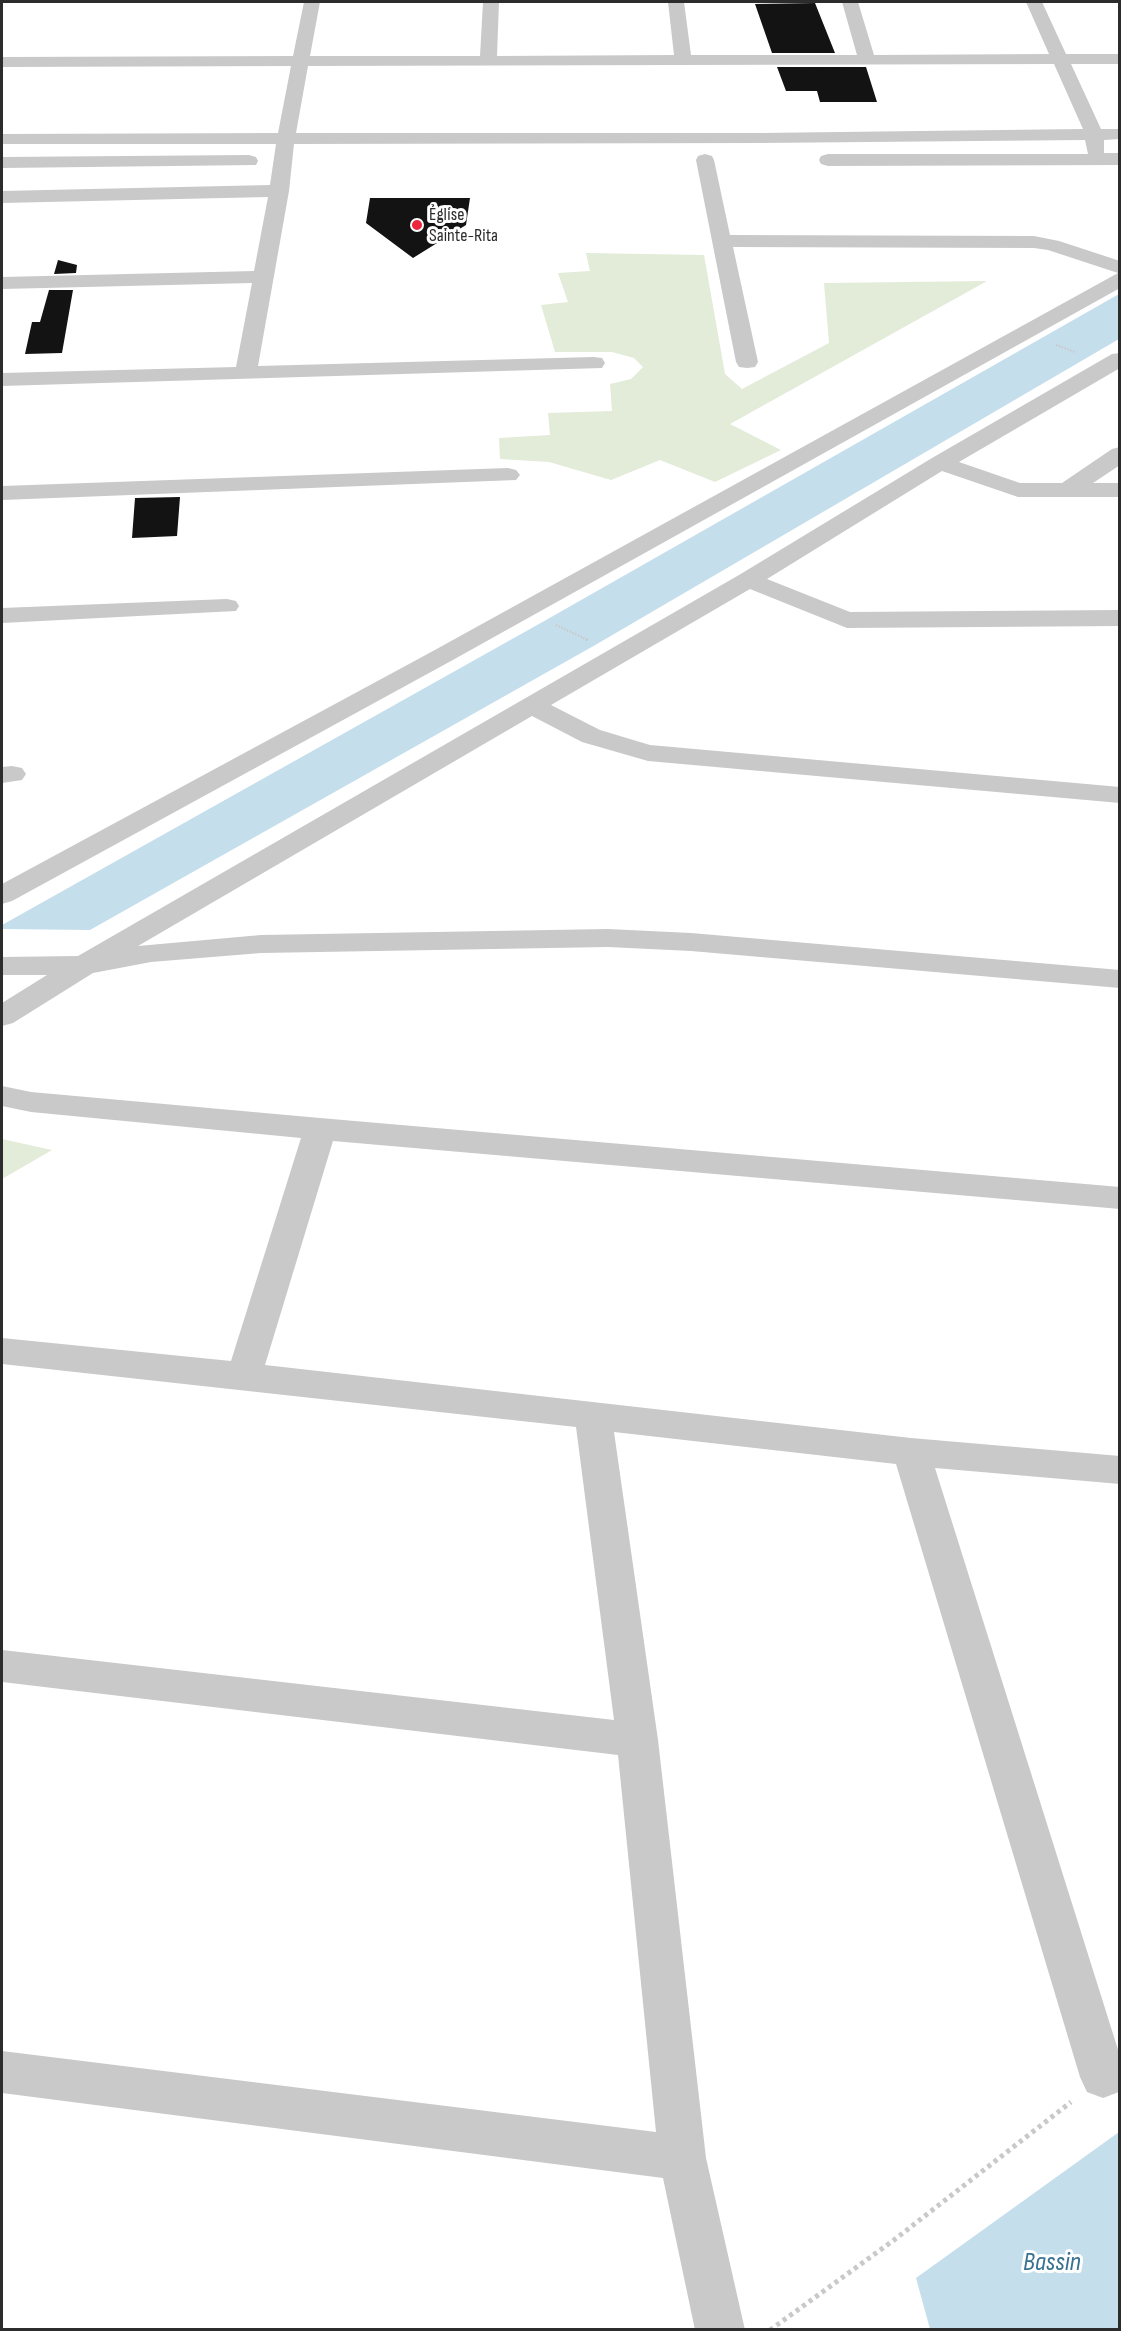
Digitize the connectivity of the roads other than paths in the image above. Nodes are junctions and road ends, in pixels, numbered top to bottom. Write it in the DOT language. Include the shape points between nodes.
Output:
graph roads {
  1 [pos="312,2"];
  2 [pos="491,2"];
  3 [pos="676,2"];
  4 [pos="850,2"];
  5 [pos="1034,2"];
  6 [pos="683,60"];
  7 [pos="867,60"];
  8 [pos="1060,60"];
  9 [pos="1119,60"];
  10 [pos="301,61"];
  11 [pos="488,61"];
  12 [pos="2,62"];
  13 [pos="1094,134"];
  14 [pos="1119,134"];
  15 [pos="2,139"];
  16 [pos="194,139"];
  17 [pos="287,139"];
  18 [pos="1097,159"];
  19 [pos="1119,159"];
  20 [pos="682,160"];
  21 [pos="705,160"];
  22 [pos="728,160"];
  23 [pos="809,160"];
  24 [pos="282,161"];
  25 [pos="305,161"];
  26 [pos="188,162"];
  27 [pos="2,163"];
  28 [pos="279,191"];
  29 [pos="184,193"];
  30 [pos="2,197"];
  31 [pos="722,241"];
  32 [pos="1119,268"];
  33 [pos="264,277"];
  34 [pos="1119,279"];
  35 [pos="2,283"];
  36 [pos="1119,359"];
  37 [pos="747,362"];
  38 [pos="594,363"];
  39 [pos="246,373"];
  40 [pos="2,380"];
  41 [pos="1119,454"];
  42 [pos="940,463"];
  43 [pos="508,475"];
  44 [pos="1119,490"];
  45 [pos="1066,491"];
  46 [pos="2,492"];
  47 [pos="748,580"];
  48 [pos="226,606"];
  49 [pos="2,616"];
  50 [pos="1119,618"];
  51 [pos="530,705"];
  52 [pos="1119,795"];
  53 [pos="2,895"];
  54 [pos="84,965"];
  55 [pos="2,966"];
  56 [pos="1119,979"];
  57 [pos="2,1016"];
  58 [pos="2,1096"];
  59 [pos="321,1130"];
  60 [pos="1119,1198"];
  61 [pos="2,1351"];
  62 [pos="244,1376"];
  63 [pos="593,1416"];
  64 [pos="911,1452"];
  65 [pos="1119,1470"];
  66 [pos="2,1666"];
  67 [pos="637,1740"];
  68 [pos="2,2072"];
  69 [pos="1103,2078"];
  70 [pos="682,2158"];
  71 [pos="720,2330"];
  1 -- 10 [label="street"];
  2 -- 11 [label="street"];
  3 -- 6 [label="street"];
  4 -- 7 [label="street"];
  5 -- 8 [label="street"];
  6 -- 7 [label="street"];
  6 -- 11 [label="street"];
  7 -- 8 [label="street"];
  8 -- 9 [label="street"];
  8 -- 13 [label="street"];
  10 -- 11 [label="street"];
  10 -- 12 [label="street"];
  10 -- 17 [label="street"];
  13 -- 14 [label="street"];
  13 -- 17 [label="street"];
  13 -- 18 [label="street"];
  15 -- 16 [label="street"];
  16 -- 17 [label="street"];
  16 -- 26 [label="street"];
  17 -- 24 [label="street"];
  18 -- 19 [label="street"];
  18 -- 23 [label="street"];
  20 -- 21 [label="street"];
  21 -- 22 [label="street"];
  21 -- 31 [label="street"];
  24 -- 25 [label="street"];
  24 -- 26 [label="street"];
  24 -- 28 [label="street"];
  26 -- 27 [label="street"];
  26 -- 29 [label="street"];
  28 -- 29 [label="street"];
  28 -- 33 [label="street"];
  29 -- 30 [label="street"];
  31 -- 32 [label="street" via="1034,242"];
  31 -- 37 [label="street"];
  33 -- 35 [label="street"];
  33 -- 39 [label="street"];
  34 -- 53 [label="street" via="442,656"];
  36 -- 42 [label="street"];
  38 -- 39 [label="street"];
  39 -- 40 [label="street"];
  41 -- 45 [label="street"];
  42 -- 45 [label="street" via="1018,490"];
  42 -- 47 [label="street"];
  43 -- 46 [label="street"];
  44 -- 45 [label="street"];
  47 -- 50 [label="street" via="847,620"];
  47 -- 51 [label="street"];
  48 -- 49 [label="street"];
  51 -- 52 [label="street" via="591,736 648,753"];
  51 -- 54 [label="street"];
  54 -- 55 [label="street"];
  54 -- 56 [label="street" via="151,953 261,944 608,939 691,942"];
  54 -- 57 [label="street"];
  58 -- 59 [label="street"];
  59 -- 60 [label="street"];
  59 -- 62 [label="street"];
  61 -- 62 [label="street"];
  62 -- 63 [label="street"];
  63 -- 64 [label="street"];
  63 -- 67 [label="street"];
  64 -- 65 [label="street"];
  64 -- 69 [label="street"];
  66 -- 67 [label="street"];
  67 -- 70 [label="street"];
  68 -- 70 [label="street"];
  70 -- 71 [label="street"];
}
